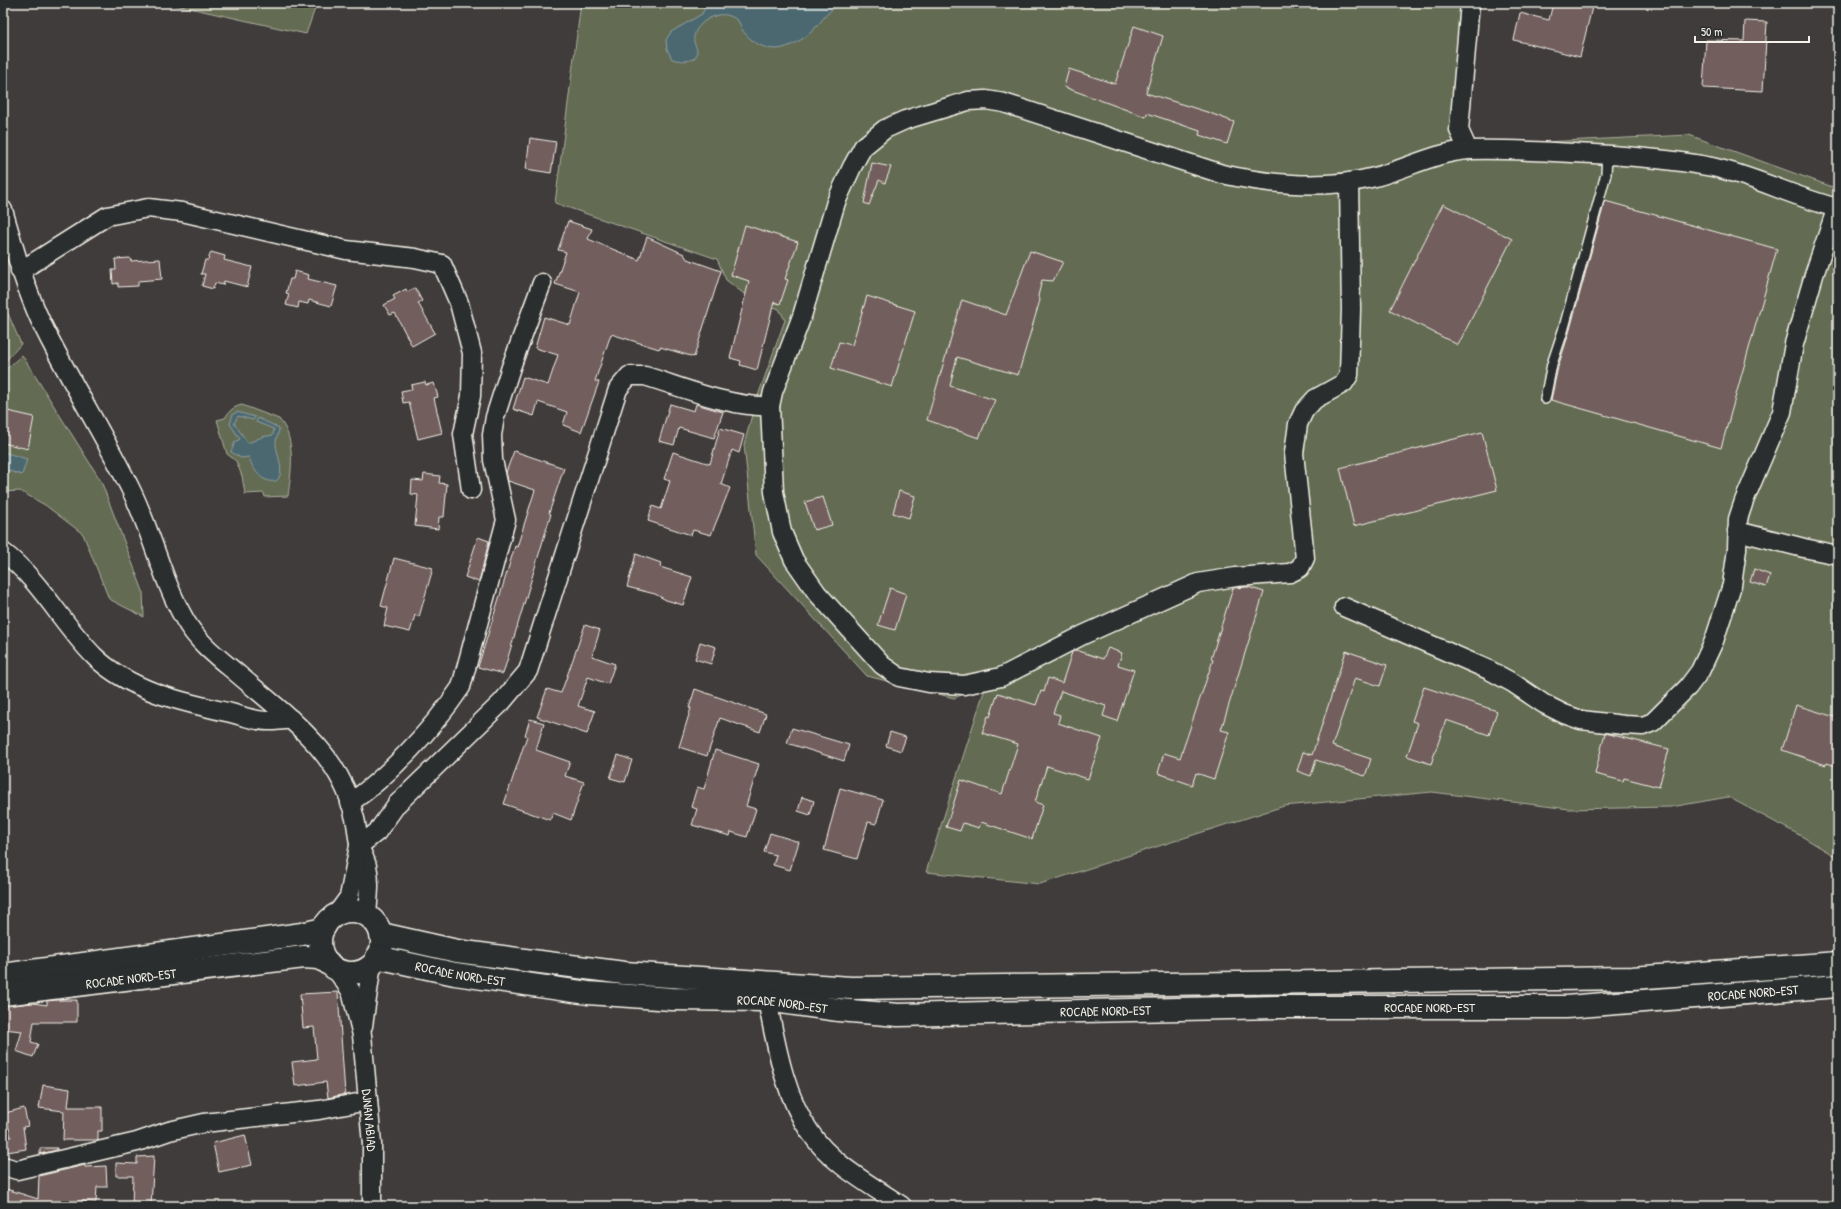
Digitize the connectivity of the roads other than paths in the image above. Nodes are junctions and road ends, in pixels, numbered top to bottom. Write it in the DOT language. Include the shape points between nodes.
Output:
graph roads {
  1 [pos="1470,3"];
  2 [pos="1468,150"];
  3 [pos="1607,155"];
  4 [pos="1349,183"];
  5 [pos="1838,208"];
  6 [pos="3,210"];
  7 [pos="20,271"];
  8 [pos="542,283"];
  9 [pos="1546,398"];
  10 [pos="770,406"];
  11 [pos="471,490"];
  12 [pos="1737,531"];
  13 [pos="3,552"];
  14 [pos="1838,555"];
  15 [pos="1344,607"];
  16 [pos="291,719"];
  17 [pos="350,803"];
  18 [pos="359,846"];
  19 [pos="367,915"];
  20 [pos="330,920"];
  21 [pos="380,934"];
  22 [pos="375,960"];
  23 [pos="1838,963"];
  24 [pos="332,966"];
  25 [pos="3,976"];
  26 [pos="1838,986"];
  27 [pos="3,994"];
  28 [pos="767,1000"];
  29 [pos="362,1035"];
  30 [pos="368,1101"];
  31 [pos="3,1166"];
  32 [pos="372,1206"];
  33 [pos="902,1206"];
  1 -- 2 [label="street" via="1459,130"];
  2 -- 3 [label="street"];
  2 -- 4 [label="street" via="1419,161 1397,171"];
  3 -- 5 [label="street" via="1713,167"];
  3 -- 9 [label="lane" via="1606,174 1552,364"];
  4 -- 10 [label="street" via="1306,185 1255,181 1222,174 1004,103 986,100 968,101 905,120 885,129 863,147 852,167 836,202 802,316"];
  4 -- 10 [label="street" via="1349,375 1344,383 1315,399 1304,411 1298,424 1294,453 1305,558 1300,568 1290,573 1198,583 1083,635 1001,677 964,684 929,684 899,676 882,665 817,593 794,560 782,532 774,492"];
  5 -- 12 [label="street" via="1814,275 1794,344 1782,412 1744,502"];
  6 -- 7 [label="street"];
  7 -- 11 [label="street" via="107,216 148,208 182,212 346,250 415,258 442,264 458,303 472,353 470,396 463,434"];
  7 -- 16 [label="street" via="40,320 133,494 175,600 195,636"];
  8 -- 17 [label="street" via="495,417 492,435 493,460 506,520 461,687 448,707 407,751"];
  10 -- 18 [label="street" via="754,407 734,403 645,376 629,376 618,389 528,671 502,702 398,804 378,832"];
  12 -- 14 [label="street"];
  12 -- 15 [label="street" via="1732,585 1714,641 1700,671 1688,687 1653,722 1643,726 1581,720 1564,714 1489,670"];
  13 -- 16 [label="street" via="17,563 43,592 95,656 118,675 147,690 185,702 268,722"];
  16 -- 17 [label="street" via="331,763"];
  17 -- 18 [label="street"];
  18 -- 19 [label="street" via="368,873"];
  18 -- 20 [label="street" via="349,897"];
  19 -- 20 [label="highway" via="351,911"];
  19 -- 21 [label="highway" via="375,923"];
  20 -- 24 [label="highway" via="322,933 321,949"];
  20 -- 25 [label="highway, ROCADE NORD-EST" via="323,929 302,934"];
  21 -- 22 [label="highway" via="382,941"];
  21 -- 23 [label="highway, ROCADE NORD-EST" via="458,951 624,973 851,988 1632,978"];
  22 -- 24 [label="highway" via="359,971 350,972"];
  22 -- 28 [label="highway, ROCADE NORD-EST" via="588,993 672,999"];
  22 -- 29 [label="street"];
  24 -- 27 [label="highway, ROCADE NORD-EST" via="318,958 304,957"];
  24 -- 29 [label="street" via="351,991"];
  26 -- 28 [label="highway, ROCADE NORD-EST" via="1566,1007 1277,1007 898,1015"];
  28 -- 33 [label="street" via="778,1054 790,1090 810,1133 831,1156"];
  29 -- 30 [label="street, DJNAN ABIAD"];
  30 -- 31 [label="street" via="319,1110 204,1123 137,1142 17,1170"];
  30 -- 32 [label="street, DJNAN ABIAD" via="372,1144"];
}
